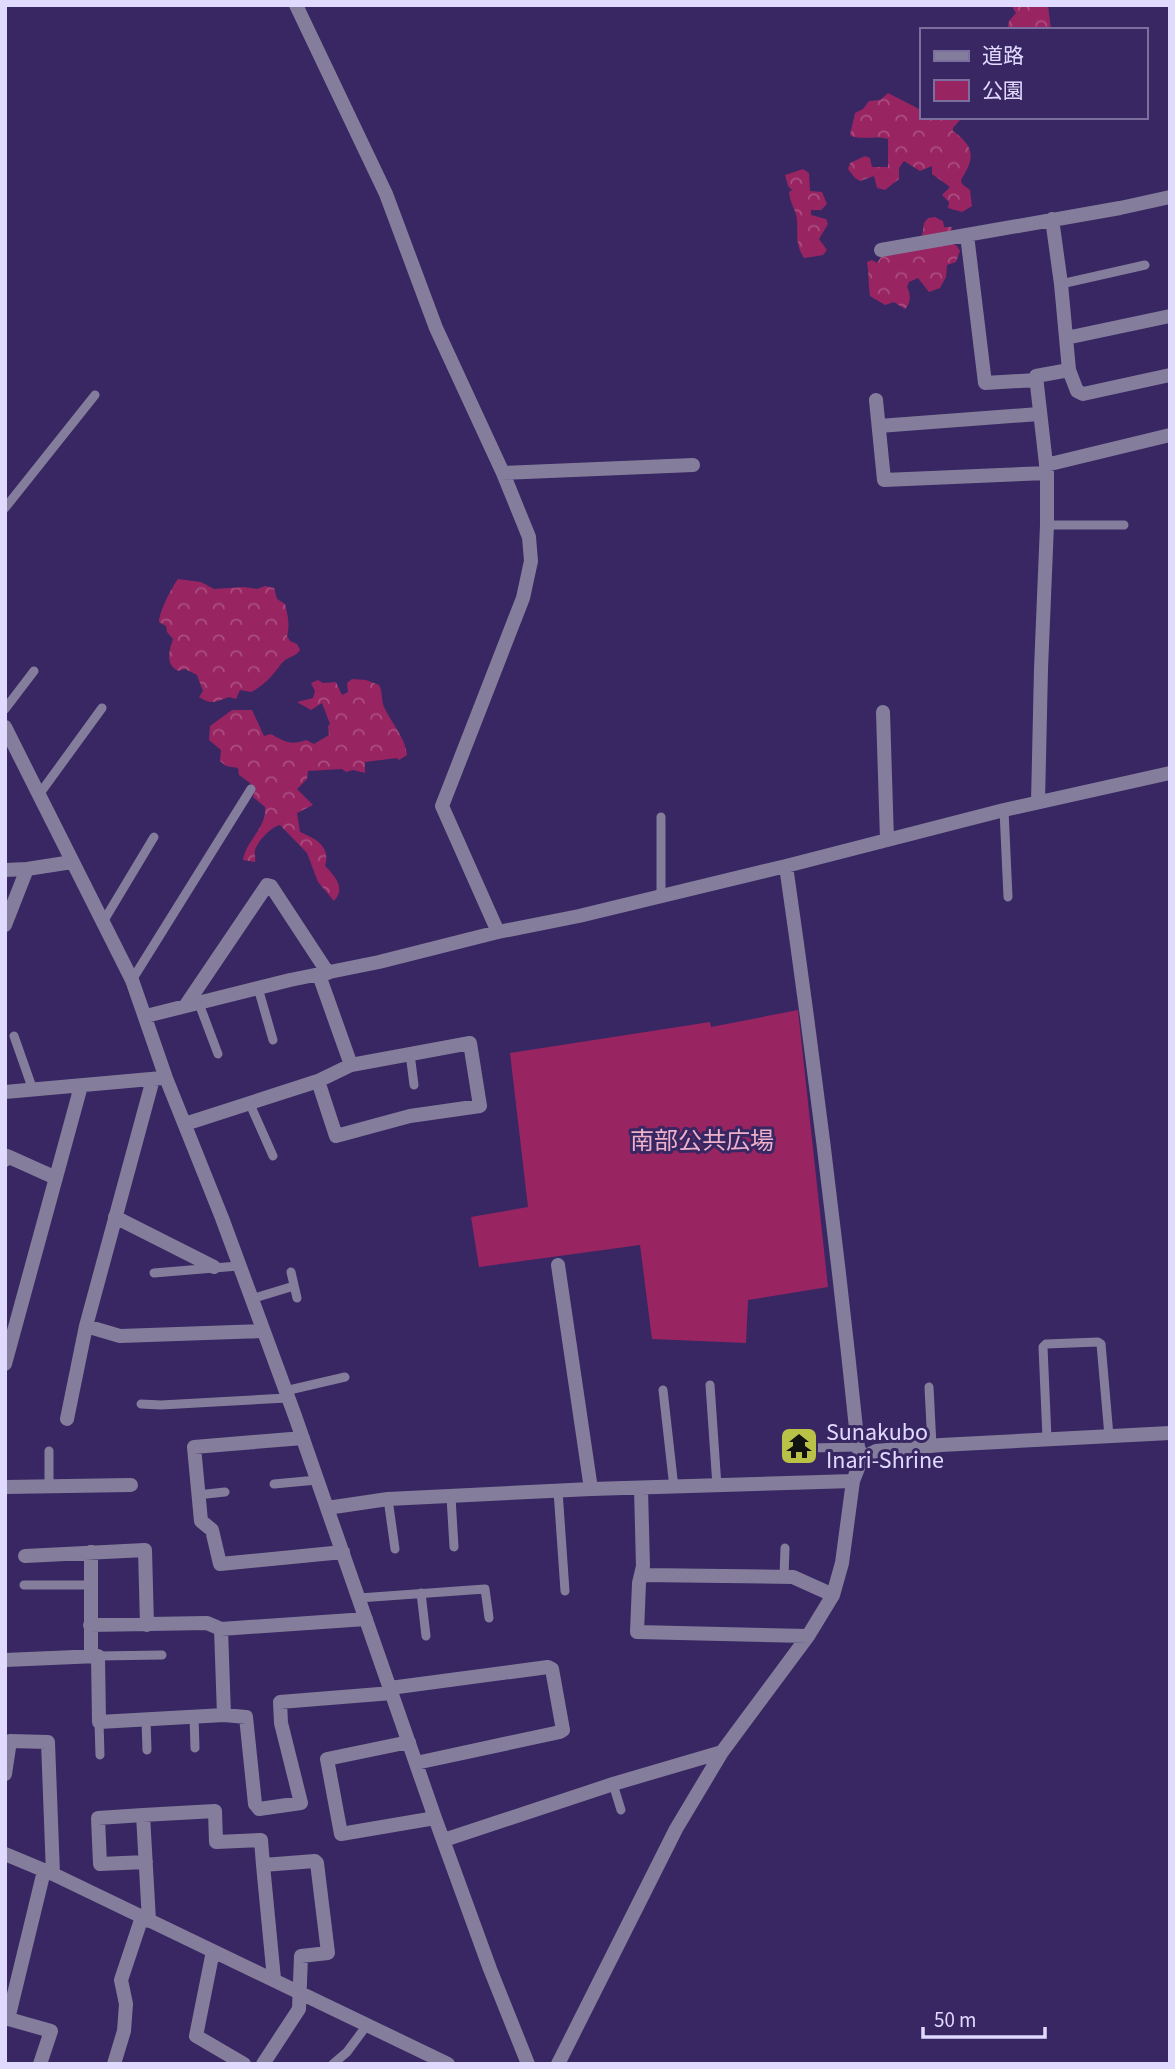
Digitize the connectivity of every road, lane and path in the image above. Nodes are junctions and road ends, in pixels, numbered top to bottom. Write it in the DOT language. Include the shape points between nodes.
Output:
graph roads {
  1 [pos="296,5"];
  2 [pos="1170,197"];
  3 [pos="1052,219"];
  4 [pos="967,235"];
  5 [pos="881,250"];
  6 [pos="1145,265"];
  7 [pos="1061,284"];
  8 [pos="1170,316"];
  9 [pos="1066,338"];
  10 [pos="1069,370"];
  11 [pos="1170,375"];
  12 [pos="1036,380"];
  13 [pos="95,395"];
  14 [pos="876,400"];
  15 [pos="1039,414"];
  16 [pos="879,426"];
  17 [pos="1170,435"];
  18 [pos="693,465"];
  19 [pos="1046,469"];
  20 [pos="503,473"];
  21 [pos="5,508"];
  22 [pos="1047,525"];
  23 [pos="1124,525"];
  24 [pos="34,671"];
  25 [pos="102,708"];
  26 [pos="5,709"];
  27 [pos="883,712"];
  28 [pos="5,727"];
  29 [pos="1170,773"];
  30 [pos="251,789"];
  31 [pos="38,796"];
  32 [pos="1038,802"];
  33 [pos="1004,810"];
  34 [pos="661,817"];
  35 [pos="154,836"];
  36 [pos="887,840"];
  37 [pos="72,862"];
  38 [pos="786,866"];
  39 [pos="27,869"];
  40 [pos="5,870"];
  41 [pos="661,897"];
  42 [pos="1008,897"];
  43 [pos="103,922"];
  44 [pos="5,925"];
  45 [pos="498,932"];
  46 [pos="324,974"];
  47 [pos="132,980"];
  48 [pos="258,988"];
  49 [pos="192,1003"];
  50 [pos="146,1016"];
  51 [pos="14,1036"];
  52 [pos="273,1040"];
  53 [pos="218,1054"];
  54 [pos="410,1054"];
  55 [pos="351,1065"];
  56 [pos="160,1079"];
  57 [pos="318,1081"];
  58 [pos="414,1085"];
  59 [pos="81,1086"];
  60 [pos="33,1090"];
  61 [pos="5,1092"];
  62 [pos="249,1102"];
  63 [pos="186,1124"];
  64 [pos="273,1156"];
  65 [pos="5,1160"];
  66 [pos="56,1178"];
  67 [pos="115,1217"];
  68 [pos="558,1265"];
  69 [pos="239,1266"];
  70 [pos="214,1268"];
  71 [pos="291,1272"];
  72 [pos="154,1273"];
  73 [pos="294,1286"];
  74 [pos="297,1298"];
  75 [pos="251,1299"];
  76 [pos="86,1326"];
  77 [pos="263,1331"];
  78 [pos="5,1364"];
  79 [pos="345,1377"];
  80 [pos="710,1385"];
  81 [pos="929,1387"];
  82 [pos="663,1390"];
  83 [pos="286,1394"];
  84 [pos="141,1404"];
  85 [pos="67,1419"];
  86 [pos="1170,1433"];
  87 [pos="1109,1436"];
  88 [pos="303,1438"];
  89 [pos="1047,1438"];
  90 [pos="932,1446"];
  91 [pos="810,1448"];
  92 [pos="48,1451"];
  93 [pos="860,1452"];
  94 [pos="317,1480"];
  95 [pos="853,1481"];
  96 [pos="274,1484"];
  97 [pos="131,1485"];
  98 [pos="49,1486"];
  99 [pos="717,1486"];
  100 [pos="5,1487"];
  101 [pos="674,1488"];
  102 [pos="591,1489"];
  103 [pos="641,1489"];
  104 [pos="558,1491"];
  105 [pos="225,1492"];
  106 [pos="197,1495"];
  107 [pos="451,1496"];
  108 [pos="388,1499"];
  109 [pos="327,1508"];
  110 [pos="454,1547"];
  111 [pos="785,1548"];
  112 [pos="395,1549"];
  113 [pos="91,1552"];
  114 [pos="343,1552"];
  115 [pos="25,1556"];
  116 [pos="642,1575"];
  117 [pos="784,1576"];
  118 [pos="24,1585"];
  119 [pos="90,1585"];
  120 [pos="565,1591"];
  121 [pos="422,1593"];
  122 [pos="833,1595"];
  123 [pos="359,1598"];
  124 [pos="489,1618"];
  125 [pos="366,1619"];
  126 [pos="90,1625"];
  127 [pos="147,1625"];
  128 [pos="221,1629"];
  129 [pos="426,1636"];
  130 [pos="808,1636"];
  131 [pos="94,1656"];
  132 [pos="162,1656"];
  133 [pos="5,1660"];
  134 [pos="391,1691"];
  135 [pos="224,1715"];
  136 [pos="194,1717"];
  137 [pos="146,1721"];
  138 [pos="99,1722"];
  139 [pos="409,1742"];
  140 [pos="195,1748"];
  141 [pos="147,1750"];
  142 [pos="722,1752"];
  143 [pos="100,1755"];
  144 [pos="416,1763"];
  145 [pos="5,1774"];
  146 [pos="613,1784"];
  147 [pos="621,1810"];
  148 [pos="143,1815"];
  149 [pos="435,1818"];
  150 [pos="444,1840"];
  151 [pos="5,1854"];
  152 [pos="146,1862"];
  153 [pos="263,1865"];
  154 [pos="49,1873"];
  155 [pos="146,1919"];
  156 [pos="213,1951"];
  157 [pos="274,1979"];
  158 [pos="301,1993"];
  159 [pos="7,2018"];
  160 [pos="367,2025"];
  161 [pos="40,2064"];
  162 [pos="114,2064"];
  163 [pos="244,2064"];
  164 [pos="263,2064"];
  165 [pos="333,2064"];
  166 [pos="448,2064"];
  167 [pos="527,2064"];
  168 [pos="558,2064"];
  1 -- 20 [label="street" via="386,194 436,328"];
  2 -- 3 [label="street"];
  3 -- 4 [label="street"];
  3 -- 7 [label="street"];
  4 -- 5 [label="street"];
  4 -- 12 [label="street" via="985,383"];
  6 -- 7 [label="lane"];
  7 -- 9 [label="street"];
  8 -- 9 [label="street"];
  9 -- 10 [label="street"];
  10 -- 11 [label="street" via="1077,391 1083,394"];
  10 -- 12 [label="street" via="1036,376"];
  12 -- 15 [label="street"];
  13 -- 21 [label="lane"];
  14 -- 16 [label="street"];
  15 -- 16 [label="street"];
  15 -- 19 [label="street"];
  16 -- 19 [label="street" via="884,480"];
  17 -- 19 [label="street"];
  18 -- 20 [label="street"];
  19 -- 22 [label="street"];
  20 -- 45 [label="street" via="529,537 531,561 523,598 442,806"];
  22 -- 23 [label="lane"];
  22 -- 32 [label="street"];
  24 -- 26 [label="lane"];
  25 -- 31 [label="lane"];
  27 -- 36 [label="street"];
  28 -- 31 [label="street"];
  29 -- 32 [label="street"];
  30 -- 47 [label="lane"];
  31 -- 37 [label="street"];
  32 -- 33 [label="street"];
  33 -- 36 [label="street"];
  33 -- 42 [label="lane"];
  34 -- 41 [label="lane"];
  35 -- 43 [label="lane"];
  36 -- 38 [label="street"];
  37 -- 39 [label="street"];
  37 -- 43 [label="street"];
  38 -- 41 [label="street"];
  38 -- 93 [label="street"];
  39 -- 40 [label="street"];
  39 -- 44 [label="street"];
  41 -- 45 [label="street"];
  43 -- 47 [label="street"];
  45 -- 46 [label="street"];
  46 -- 48 [label="street"];
  46 -- 49 [label="street" via="267,885"];
  46 -- 55 [label="street"];
  47 -- 50 [label="street"];
  48 -- 49 [label="street"];
  48 -- 52 [label="lane"];
  49 -- 50 [label="street"];
  49 -- 53 [label="lane"];
  50 -- 56 [label="street"];
  51 -- 60 [label="lane"];
  54 -- 55 [label="street"];
  54 -- 57 [label="street" via="470,1043 480,1107 410,1116 337,1136"];
  54 -- 58 [label="lane"];
  55 -- 57 [label="street"];
  56 -- 59 [label="street"];
  56 -- 63 [label="street"];
  56 -- 67 [label="street"];
  57 -- 62 [label="street"];
  59 -- 60 [label="street"];
  59 -- 66 [label="street"];
  60 -- 61 [label="street"];
  62 -- 63 [label="street"];
  62 -- 64 [label="lane"];
  63 -- 69 [label="street"];
  65 -- 66 [label="street" via="7,1156"];
  66 -- 78 [label="street"];
  67 -- 70 [label="street"];
  67 -- 76 [label="street"];
  68 -- 102 [label="street"];
  69 -- 70 [label="lane"];
  69 -- 75 [label="street"];
  70 -- 72 [label="lane"];
  71 -- 73 [label="lane"];
  73 -- 74 [label="lane"];
  73 -- 75 [label="lane"];
  75 -- 77 [label="street"];
  76 -- 77 [label="street" via="120,1336"];
  76 -- 85 [label="street"];
  77 -- 83 [label="street"];
  79 -- 83 [label="lane"];
  80 -- 99 [label="lane"];
  81 -- 90 [label="lane"];
  82 -- 101 [label="lane"];
  83 -- 84 [label="lane"];
  83 -- 88 [label="street"];
  86 -- 87 [label="street"];
  87 -- 89 [label="street"];
  87 -- 89 [label="lane" via="1098,1342 1042,1347"];
  88 -- 94 [label="street"];
  88 -- 106 [label="street" via="194,1447"];
  89 -- 90 [label="street"];
  90 -- 93 [label="street"];
  91 -- 93 [label="lane"];
  92 -- 98 [label="lane"];
  93 -- 95 [label="street"];
  94 -- 96 [label="lane"];
  94 -- 109 [label="street"];
  95 -- 99 [label="street"];
  95 -- 122 [label="street"];
  97 -- 98 [label="street"];
  98 -- 100 [label="street"];
  99 -- 101 [label="street"];
  101 -- 103 [label="street"];
  102 -- 103 [label="street"];
  102 -- 104 [label="street"];
  103 -- 116 [label="street"];
  104 -- 107 [label="street"];
  104 -- 120 [label="lane"];
  105 -- 106 [label="lane"];
  106 -- 114 [label="street" via="201,1521 212,1530 220,1564"];
  107 -- 108 [label="street"];
  107 -- 110 [label="lane"];
  108 -- 109 [label="street"];
  108 -- 112 [label="lane"];
  109 -- 114 [label="street"];
  111 -- 117 [label="lane"];
  113 -- 115 [label="street"];
  113 -- 119 [label="street"];
  113 -- 127 [label="street" via="145,1550"];
  114 -- 123 [label="street"];
  116 -- 117 [label="street"];
  116 -- 130 [label="street" via="639,1633"];
  117 -- 122 [label="street"];
  118 -- 119 [label="lane"];
  119 -- 126 [label="street"];
  121 -- 123 [label="lane"];
  121 -- 124 [label="lane" via="485,1588"];
  121 -- 129 [label="lane"];
  122 -- 130 [label="street"];
  123 -- 125 [label="street"];
  125 -- 128 [label="street"];
  125 -- 134 [label="street"];
  126 -- 127 [label="street"];
  126 -- 131 [label="street"];
  127 -- 128 [label="street" via="207,1623"];
  128 -- 135 [label="street"];
  130 -- 142 [label="street"];
  131 -- 132 [label="lane"];
  131 -- 133 [label="street"];
  131 -- 138 [label="street"];
  134 -- 135 [label="street" via="280,1702 299,1805 259,1809 246,1717"];
  134 -- 139 [label="street"];
  134 -- 144 [label="street" via="552,1669 563,1730"];
  135 -- 136 [label="street"];
  136 -- 137 [label="street"];
  136 -- 140 [label="lane"];
  137 -- 138 [label="street"];
  137 -- 141 [label="lane"];
  138 -- 143 [label="lane"];
  139 -- 144 [label="street"];
  139 -- 149 [label="street" via="327,1759 341,1834"];
  142 -- 146 [label="street"];
  142 -- 168 [label="street" via="676,1829"];
  144 -- 149 [label="street"];
  145 -- 154 [label="street" via="9,1741 48,1742"];
  146 -- 147 [label="lane"];
  146 -- 150 [label="street"];
  148 -- 152 [label="street"];
  148 -- 152 [label="street" via="98,1818 100,1864"];
  148 -- 153 [label="street" via="215,1811 216,1842 261,1840"];
  149 -- 150 [label="street"];
  150 -- 167 [label="street"];
  151 -- 154 [label="street"];
  152 -- 155 [label="street"];
  153 -- 157 [label="street"];
  153 -- 158 [label="street" via="317,1863 328,1953 301,1956"];
  154 -- 155 [label="street"];
  154 -- 159 [label="street"];
  155 -- 156 [label="street"];
  155 -- 162 [label="street" via="121,1979 126,2004 124,2031"];
  156 -- 157 [label="street"];
  156 -- 163 [label="street" via="196,2036"];
  157 -- 158 [label="street"];
  158 -- 160 [label="street"];
  158 -- 164 [label="street" via="299,2009"];
  159 -- 161 [label="street" via="51,2031"];
  160 -- 165 [label="lane"];
  160 -- 166 [label="street"];
}
